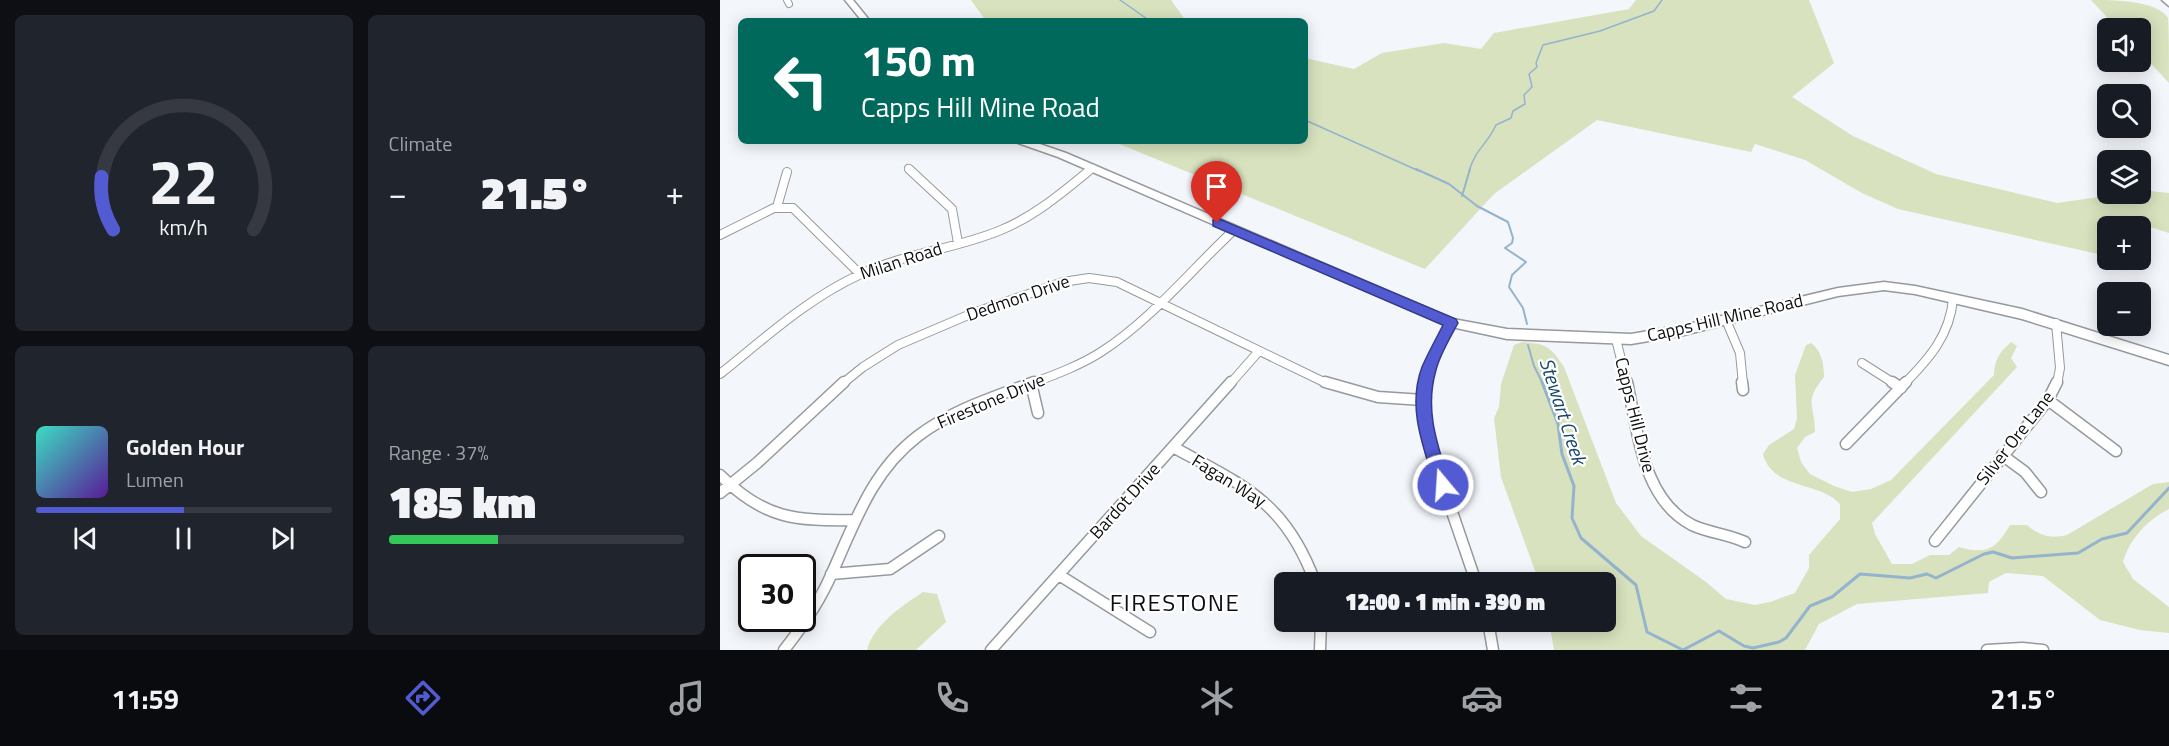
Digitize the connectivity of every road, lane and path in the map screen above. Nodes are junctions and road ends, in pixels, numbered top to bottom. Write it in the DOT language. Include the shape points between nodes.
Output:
graph roads {
  1 [pos="849,0"];
  2 [pos="2166,0"];
  3 [pos="2169,4"];
  4 [pos="864,18"];
  5 [pos="1029,144"];
  6 [pos="908,168"];
  7 [pos="1093,168"];
  8 [pos="787,172"];
  9 [pos="777,207"];
  10 [pos="1234,230"];
  11 [pos="720,235"];
  12 [pos="958,243"];
  13 [pos="860,274"];
  14 [pos="1953,298"];
  15 [pos="1159,302"];
  16 [pos="1726,320"];
  17 [pos="1451,323"];
  18 [pos="2056,323"];
  19 [pos="1616,339"];
  20 [pos="1259,351"];
  21 [pos="2169,360"];
  22 [pos="1862,363"];
  23 [pos="720,374"];
  24 [pos="1031,383"];
  25 [pos="1901,388"];
  26 [pos="1743,390"];
  27 [pos="1423,400"];
  28 [pos="2048,400"];
  29 [pos="1038,413"];
  30 [pos="1846,444"];
  31 [pos="1173,447"];
  32 [pos="2116,451"];
  33 [pos="2002,455"];
  34 [pos="720,475"];
  35 [pos="731,486"];
  36 [pos="2041,492"];
  37 [pos="720,493"];
  38 [pos="855,520"];
  39 [pos="939,536"];
  40 [pos="1935,541"];
  41 [pos="1745,542"];
  42 [pos="1311,572"];
  43 [pos="1473,572"];
  44 [pos="831,574"];
  45 [pos="1059,574"];
  46 [pos="1150,632"];
  47 [pos="1321,632"];
  48 [pos="1490,632"];
  49 [pos="784,650"];
  50 [pos="991,650"];
  51 [pos="1320,650"];
  52 [pos="1493,650"];
  53 [pos="1987,650"];
  54 [pos="2043,650"];
  1 -- 4 [label="street"];
  2 -- 3 [label="street"];
  5 -- 7 [label="street, Capps Hill Mine Road"];
  6 -- 12 [label="street" via="952,209"];
  7 -- 10 [label="street, Capps Hill Mine Road"];
  7 -- 12 [label="street, Milan Road" via="1032,214 1001,230"];
  8 -- 9 [label="street"];
  9 -- 11 [label="street"];
  9 -- 13 [label="street" via="797,210"];
  10 -- 15 [label="street, Firestone Drive"];
  10 -- 17 [label="street, Capps Hill Mine Road"];
  12 -- 13 [label="street, Milan Road"];
  13 -- 23 [label="street, Milan Road" via="811,302"];
  14 -- 16 [label="street, Capps Hill Mine Road" via="1866,286"];
  14 -- 18 [label="street, Capps Hill Mine Road"];
  14 -- 25 [label="street" via="1953,312 1944,336"];
  15 -- 20 [label="street, Dedmon Drive"];
  15 -- 24 [label="street, Firestone Drive" via="1101,351"];
  15 -- 35 [label="street, Dedmon Drive" via="1106,279 1077,278 915,336 849,378"];
  16 -- 19 [label="street, Capps Hill Mine Road" via="1663,335"];
  16 -- 26 [label="street" via="1740,353"];
  17 -- 19 [label="street, Capps Hill Mine Road" via="1498,333"];
  17 -- 27 [label="street" via="1429,368"];
  18 -- 21 [label="street, Capps Hill Mine Road"];
  18 -- 28 [label="street, Silver Ore Lane" via="2060,368"];
  19 -- 41 [label="street, Capps Hill Drive" via="1655,490 1665,505 1691,524"];
  20 -- 27 [label="street, Dedmon Drive" via="1349,391"];
  20 -- 31 [label="street, Bardot Drive"];
  22 -- 25 [label="street"];
  24 -- 29 [label="street"];
  24 -- 38 [label="street, Firestone Drive" via="950,416 922,432 886,466"];
  25 -- 30 [label="street"];
  27 -- 43 [label="street" via="1425,428"];
  28 -- 32 [label="street"];
  28 -- 33 [label="street, Silver Ore Lane"];
  31 -- 42 [label="street, Fagan Way" via="1255,493 1273,508 1297,538"];
  31 -- 45 [label="street, Bardot Drive"];
  33 -- 36 [label="street" via="2025,471"];
  33 -- 40 [label="street, Silver Ore Lane"];
  34 -- 35 [label="street"];
  35 -- 37 [label="street, Dedmon Drive"];
  35 -- 38 [label="street" via="753,504 785,517"];
  38 -- 44 [label="street, Firestone Drive"];
  39 -- 44 [label="street" via="890,569"];
  44 -- 49 [label="street, Firestone Drive" via="812,611"];
  45 -- 46 [label="street"];
  45 -- 50 [label="street, Bardot Drive"];
  47 -- 51 [label="street"];
  48 -- 52 [label="street"];
  53 -- 54 [label="street"];
}
